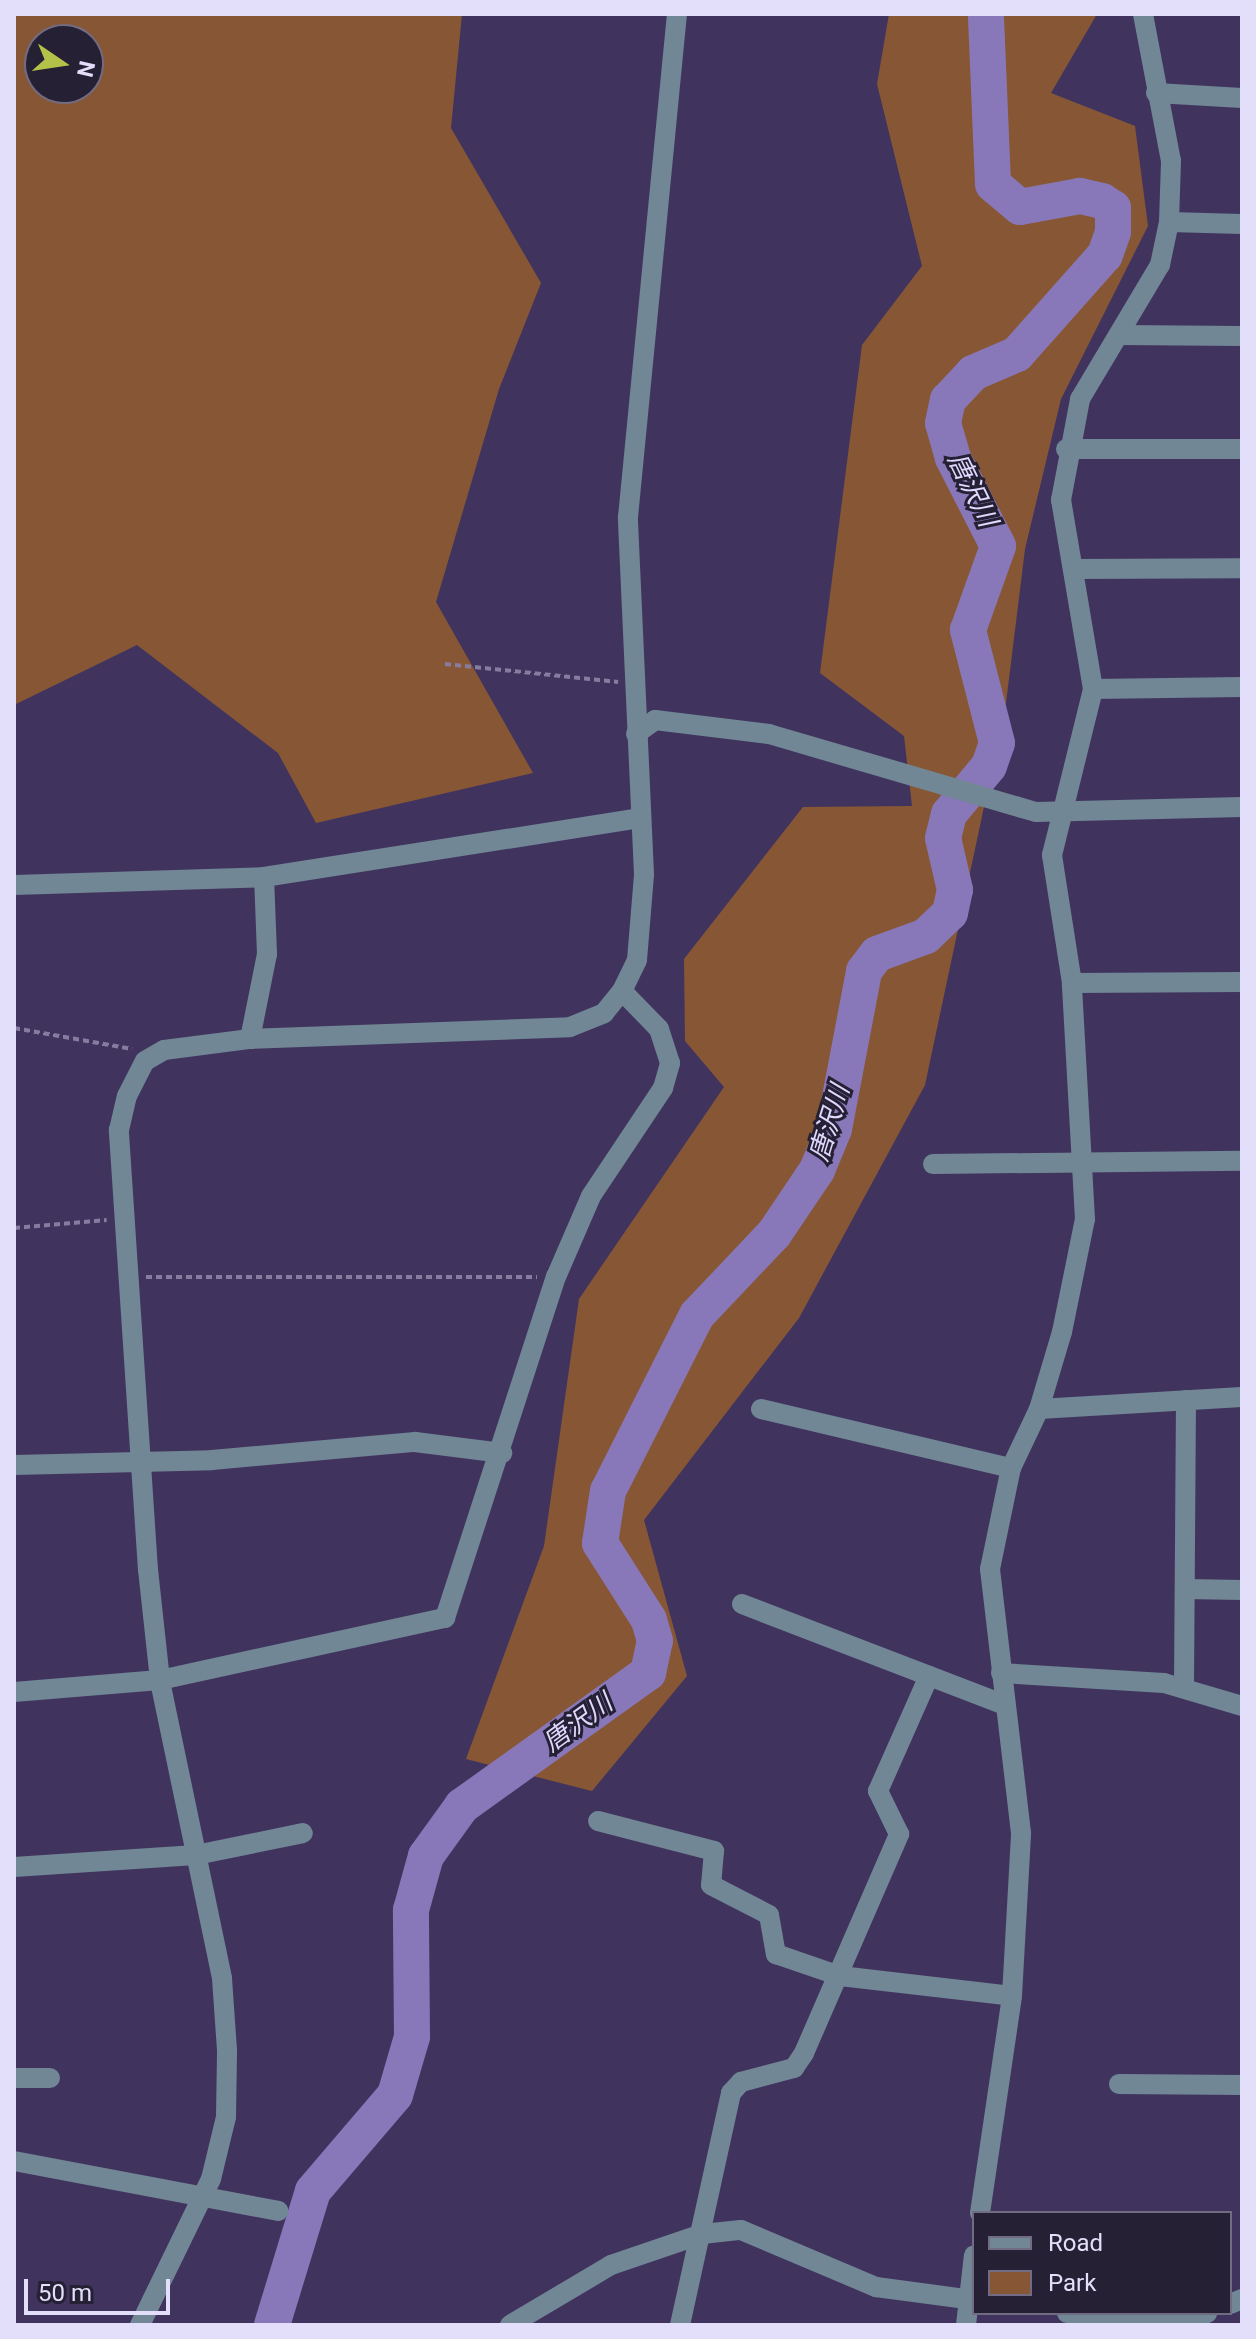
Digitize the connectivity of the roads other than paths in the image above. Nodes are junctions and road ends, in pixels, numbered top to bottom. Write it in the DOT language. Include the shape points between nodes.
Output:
graph roads {
  1 [pos="677,14"];
  2 [pos="1143,14"];
  3 [pos="1156,93"];
  4 [pos="1242,98"];
  5 [pos="1169,222"];
  6 [pos="1242,224"];
  7 [pos="1119,335"];
  8 [pos="1242,336"];
  9 [pos="1066,449"];
  10 [pos="1242,449"];
  11 [pos="1242,568"];
  12 [pos="1075,569"];
  13 [pos="1242,687"];
  14 [pos="1093,689"];
  15 [pos="636,734"];
  16 [pos="1242,807"];
  17 [pos="1058,813"];
  18 [pos="639,818"];
  19 [pos="264,877"];
  20 [pos="14,885"];
  21 [pos="1242,982"];
  22 [pos="1072,983"];
  23 [pos="622,991"];
  24 [pos="250,1039"];
  25 [pos="1084,1161"];
  26 [pos="1242,1161"];
  27 [pos="933,1164"];
  28 [pos="1242,1397"];
  29 [pos="1186,1400"];
  30 [pos="761,1409"];
  31 [pos="1039,1409"];
  32 [pos="502,1453"];
  33 [pos="141,1462"];
  34 [pos="14,1465"];
  35 [pos="1011,1468"];
  36 [pos="1185,1589"];
  37 [pos="1242,1590"];
  38 [pos="742,1604"];
  39 [pos="1001,1673"];
  40 [pos="929,1676"];
  41 [pos="160,1680"];
  42 [pos="1184,1686"];
  43 [pos="14,1692"];
  44 [pos="1005,1705"];
  45 [pos="1242,1706"];
  46 [pos="598,1821"];
  47 [pos="303,1833"];
  48 [pos="196,1855"];
  49 [pos="14,1867"];
  50 [pos="840,1976"];
  51 [pos="1012,1996"];
  52 [pos="14,2078"];
  53 [pos="50,2078"];
  54 [pos="1119,2084"];
  55 [pos="1242,2085"];
  56 [pos="14,2161"];
  57 [pos="204,2197"];
  58 [pos="278,2211"];
  59 [pos="980,2211"];
  60 [pos="702,2234"];
  61 [pos="971,2299"];
  62 [pos="1078,2315"];
  63 [pos="1187,2315"];
  64 [pos="1115,2322"];
  65 [pos="140,2325"];
  66 [pos="510,2325"];
  67 [pos="680,2325"];
  68 [pos="966,2325"];
  1 -- 15 [label="street" via="628,517"];
  2 -- 3 [label="street"];
  3 -- 4 [label="street"];
  3 -- 5 [label="street" via="1171,161"];
  5 -- 6 [label="street"];
  5 -- 7 [label="street" via="1160,265"];
  7 -- 8 [label="street"];
  7 -- 9 [label="street" via="1080,399"];
  9 -- 10 [label="street"];
  9 -- 12 [label="street" via="1061,500"];
  11 -- 12 [label="street"];
  12 -- 14 [label="street"];
  13 -- 14 [label="street"];
  14 -- 17 [label="street"];
  15 -- 17 [label="street" via="655,720 769,734"];
  15 -- 18 [label="street"];
  16 -- 17 [label="street"];
  17 -- 22 [label="street" via="1052,855 1056,914"];
  18 -- 19 [label="street"];
  18 -- 23 [label="street" via="644,874 637,960"];
  19 -- 20 [label="street"];
  19 -- 24 [label="street" via="267,954"];
  21 -- 22 [label="street"];
  22 -- 25 [label="street"];
  23 -- 24 [label="street" via="604,1013 570,1027"];
  23 -- 32 [label="street" via="659,1029 670,1063 663,1088 591,1196 556,1277"];
  24 -- 33 [label="street" via="164,1050 145,1061 119,1130"];
  25 -- 26 [label="street"];
  25 -- 27 [label="street"];
  25 -- 31 [label="street" via="1076,1275"];
  28 -- 29 [label="street"];
  29 -- 31 [label="street"];
  29 -- 36 [label="street"];
  30 -- 35 [label="street"];
  31 -- 35 [label="street"];
  32 -- 33 [label="street" via="415,1442"];
  32 -- 41 [label="street" via="445,1618"];
  33 -- 34 [label="street"];
  33 -- 41 [label="street"];
  35 -- 39 [label="street" via="990,1569"];
  36 -- 37 [label="street"];
  36 -- 42 [label="street"];
  38 -- 40 [label="street"];
  39 -- 42 [label="street"];
  39 -- 44 [label="street"];
  40 -- 44 [label="street"];
  40 -- 50 [label="street" via="878,1791 899,1834"];
  41 -- 43 [label="street"];
  41 -- 48 [label="street"];
  42 -- 45 [label="street"];
  44 -- 51 [label="street" via="1021,1833"];
  46 -- 50 [label="street" via="714,1851 711,1885 769,1915 776,1954"];
  47 -- 48 [label="street"];
  48 -- 49 [label="street"];
  48 -- 57 [label="street" via="222,1978 227,2050 226,2117"];
  50 -- 51 [label="street"];
  50 -- 60 [label="street" via="794,2068 741,2082 731,2093"];
  51 -- 59 [label="street"];
  52 -- 53 [label="street"];
  54 -- 55 [label="street"];
  56 -- 57 [label="street"];
  57 -- 58 [label="street"];
  57 -- 65 [label="street"];
  60 -- 61 [label="street" via="741,2230 876,2287"];
  60 -- 66 [label="street" via="611,2265"];
  60 -- 67 [label="street"];
  61 -- 68 [label="street"];
  62 -- 64 [label="street"];
  63 -- 64 [label="street"];
}
